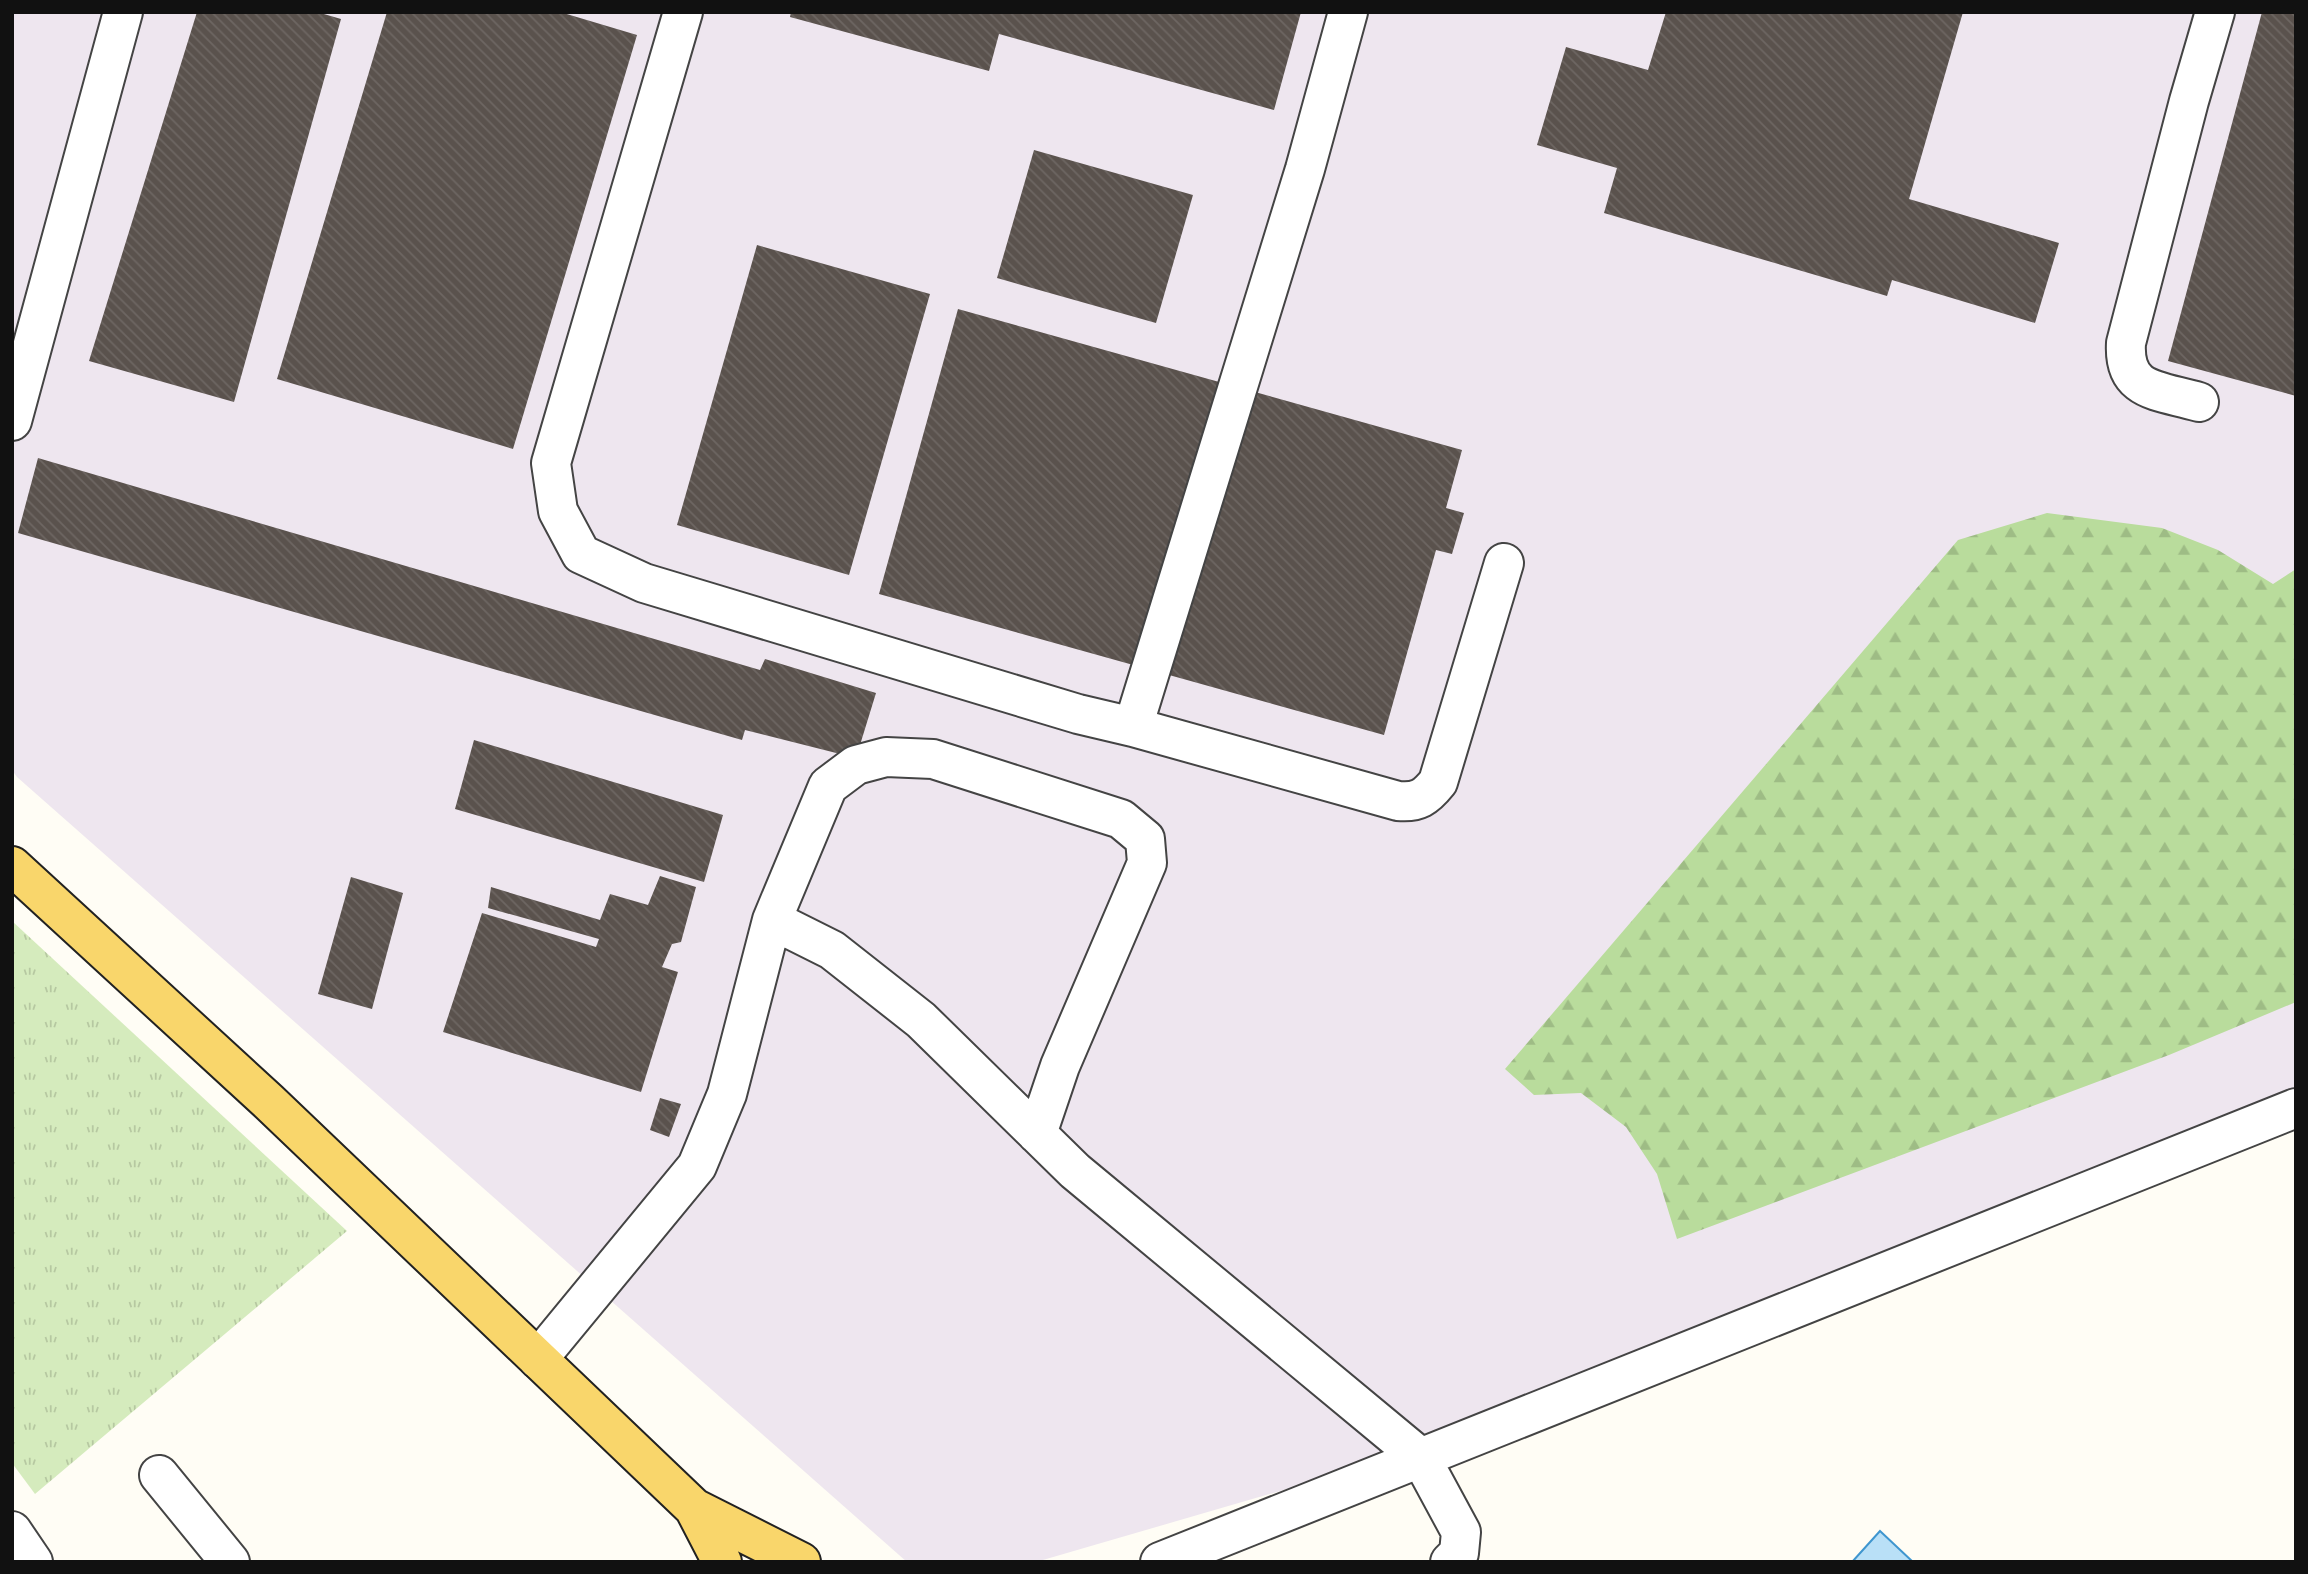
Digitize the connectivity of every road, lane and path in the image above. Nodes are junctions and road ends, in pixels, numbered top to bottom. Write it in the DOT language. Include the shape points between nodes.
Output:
graph roads {
  1 [pos="123,12"];
  2 [pos="683,12"];
  3 [pos="1348,12"];
  4 [pos="2215,12"];
  5 [pos="2199,402"];
  6 [pos="12,421"];
  7 [pos="1504,563"];
  8 [pos="1133,727"];
  9 [pos="12,866"];
  10 [pos="772,920"];
  11 [pos="2296,1108"];
  12 [pos="1037,1134"];
  13 [pos="538,1359"];
  14 [pos="1421,1458"];
  15 [pos="159,1475"];
  16 [pos="694,1508"];
  17 [pos="12,1531"];
  18 [pos="219,1559"];
  19 [pos="33,1562"];
  20 [pos="722,1562"];
  21 [pos="801,1562"];
  22 [pos="1160,1562"];
  23 [pos="1450,1562"];
  1 -- 6 [label="street"];
  2 -- 8 [label="street" via="551,463 558,510 581,554 644,583"];
  3 -- 8 [label="street" via="1306,169"];
  4 -- 5 [label="street" via="2126,343 2125,362 2131,376 2144,386"];
  7 -- 8 [label="street" via="1438,782 1427,796 1398,802"];
  9 -- 13 [label="main road" via="269,1102"];
  10 -- 12 [label="street" via="832,950 921,1020"];
  10 -- 12 [label="street" via="828,786 856,765 886,757 933,759 1121,819 1145,839 1147,863 1060,1066"];
  10 -- 13 [label="street" via="727,1094 696,1166"];
  11 -- 14 [label="street"];
  12 -- 14 [label="street" via="1075,1171"];
  13 -- 16 [label="main road"];
  14 -- 22 [label="street"];
  14 -- 23 [label="street" via="1461,1532 1459,1553"];
  15 -- 18 [label="street"];
  16 -- 20 [label="main road"];
  16 -- 21 [label="main road"];
  17 -- 19 [label="street"];
}
